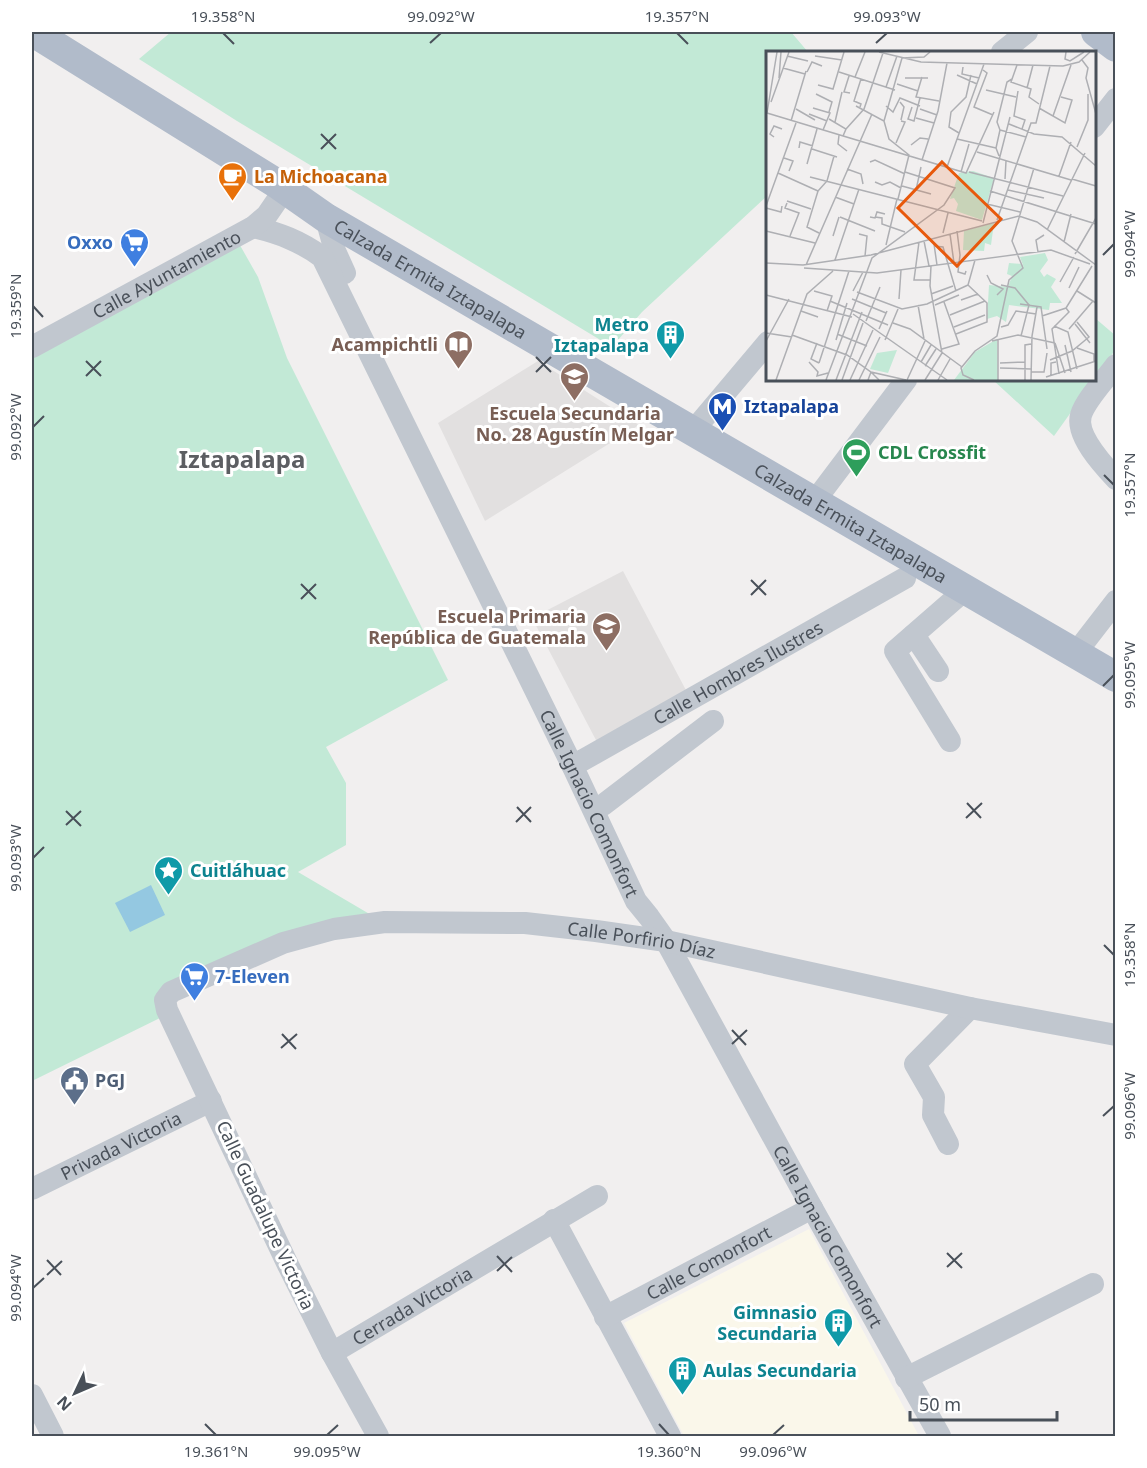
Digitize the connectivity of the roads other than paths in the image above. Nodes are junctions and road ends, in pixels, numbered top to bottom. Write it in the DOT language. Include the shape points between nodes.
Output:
graph roads {
  1 [pos="1027,32"];
  2 [pos="1096,32"];
  3 [pos="39,43"];
  4 [pos="1116,46"];
  5 [pos="1003,51"];
  6 [pos="1116,99"];
  7 [pos="1096,126"];
  8 [pos="276,183"];
  9 [pos="326,218"];
  10 [pos="253,227"];
  11 [pos="766,344"];
  12 [pos="32,348"];
  13 [pos="1116,365"];
  14 [pos="905,381"];
  15 [pos="693,431"];
  16 [pos="1116,479"];
  17 [pos="814,502"];
  18 [pos="905,578"];
  19 [pos="965,590"];
  20 [pos="1116,601"];
  21 [pos="914,635"];
  22 [pos="1075,654"];
  23 [pos="938,671"];
  24 [pos="1116,677"];
  25 [pos="713,721"];
  26 [pos="950,741"];
  27 [pos="578,763"];
  28 [pos="603,805"];
  29 [pos="650,916"];
  30 [pos="666,941"];
  31 [pos="171,992"];
  32 [pos="970,1008"];
  33 [pos="1113,1039"];
  34 [pos="211,1101"];
  35 [pos="948,1144"];
  36 [pos="32,1190"];
  37 [pos="597,1196"];
  38 [pos="812,1208"];
  39 [pos="554,1220"];
  40 [pos="1093,1284"];
  41 [pos="605,1317"];
  42 [pos="332,1353"];
  43 [pos="906,1378"];
  44 [pos="32,1395"];
  45 [pos="53,1437"];
  46 [pos="378,1437"];
  47 [pos="670,1437"];
  48 [pos="940,1437"];
  1 -- 5 [label="street"];
  2 -- 4 [label="main road"];
  3 -- 8 [label="main road, Calzada Ermita Iztapalapa"];
  6 -- 7 [label="street"];
  8 -- 9 [label="main road, Calzada Ermita Iztapalapa"];
  8 -- 10 [label="street, Calle Ayuntamiento" via="278,201"];
  9 -- 15 [label="main road, Calzada Ermita Iztapalapa"];
  9 -- 27 [label="street, Calle Ignacio Comonfort" via="335,251"];
  10 -- 12 [label="street, Calle Ayuntamiento"];
  10 -- 27 [label="street, Calle Ignacio Comonfort" via="306,245 322,257"];
  11 -- 15 [label="street"];
  13 -- 16 [label="street" via="1081,416 1088,445"];
  14 -- 17 [label="street"];
  15 -- 17 [label="main road, Calzada Ermita Iztapalapa"];
  17 -- 19 [label="main road, Calzada Ermita Iztapalapa"];
  18 -- 27 [label="street, Calle Hombres Ilustres"];
  19 -- 21 [label="street"];
  19 -- 22 [label="main road, Calzada Ermita Iztapalapa"];
  20 -- 22 [label="street"];
  21 -- 23 [label="street"];
  21 -- 26 [label="street" via="895,651"];
  22 -- 24 [label="main road, Calzada Ermita Iztapalapa"];
  25 -- 28 [label="street"];
  27 -- 28 [label="street, Calle Ignacio Comonfort"];
  27 -- 29 [label="street, Calle Ignacio Comonfort" via="636,901"];
  28 -- 29 [label="street, Calle Ignacio Comonfort" via="652,905"];
  29 -- 30 [label="street, Calle Ignacio Comonfort"];
  30 -- 31 [label="street, Calle Porfirio Díaz" via="525,923 385,922 333,929 283,943"];
  30 -- 32 [label="street, Calle Porfirio Díaz"];
  30 -- 38 [label="street, Calle Ignacio Comonfort"];
  31 -- 34 [label="street, Calle Guadalupe Victoria" via="165,1000 167,1010"];
  32 -- 33 [label="street, Calle Porfirio Díaz"];
  32 -- 35 [label="street" via="915,1064 934,1097 933,1115"];
  34 -- 36 [label="street, Privada Victoria"];
  34 -- 42 [label="street, Calle Guadalupe Victoria"];
  37 -- 39 [label="street"];
  38 -- 41 [label="street, Calle Comonfort"];
  38 -- 43 [label="street, Calle Ignacio Comonfort"];
  39 -- 41 [label="street"];
  39 -- 42 [label="street, Cerrada Victoria"];
  40 -- 43 [label="street"];
  41 -- 47 [label="street"];
  42 -- 46 [label="street, Calle Guadalupe Victoria"];
  43 -- 48 [label="street, Calle Ignacio Comonfort"];
  44 -- 45 [label="street"];
}
